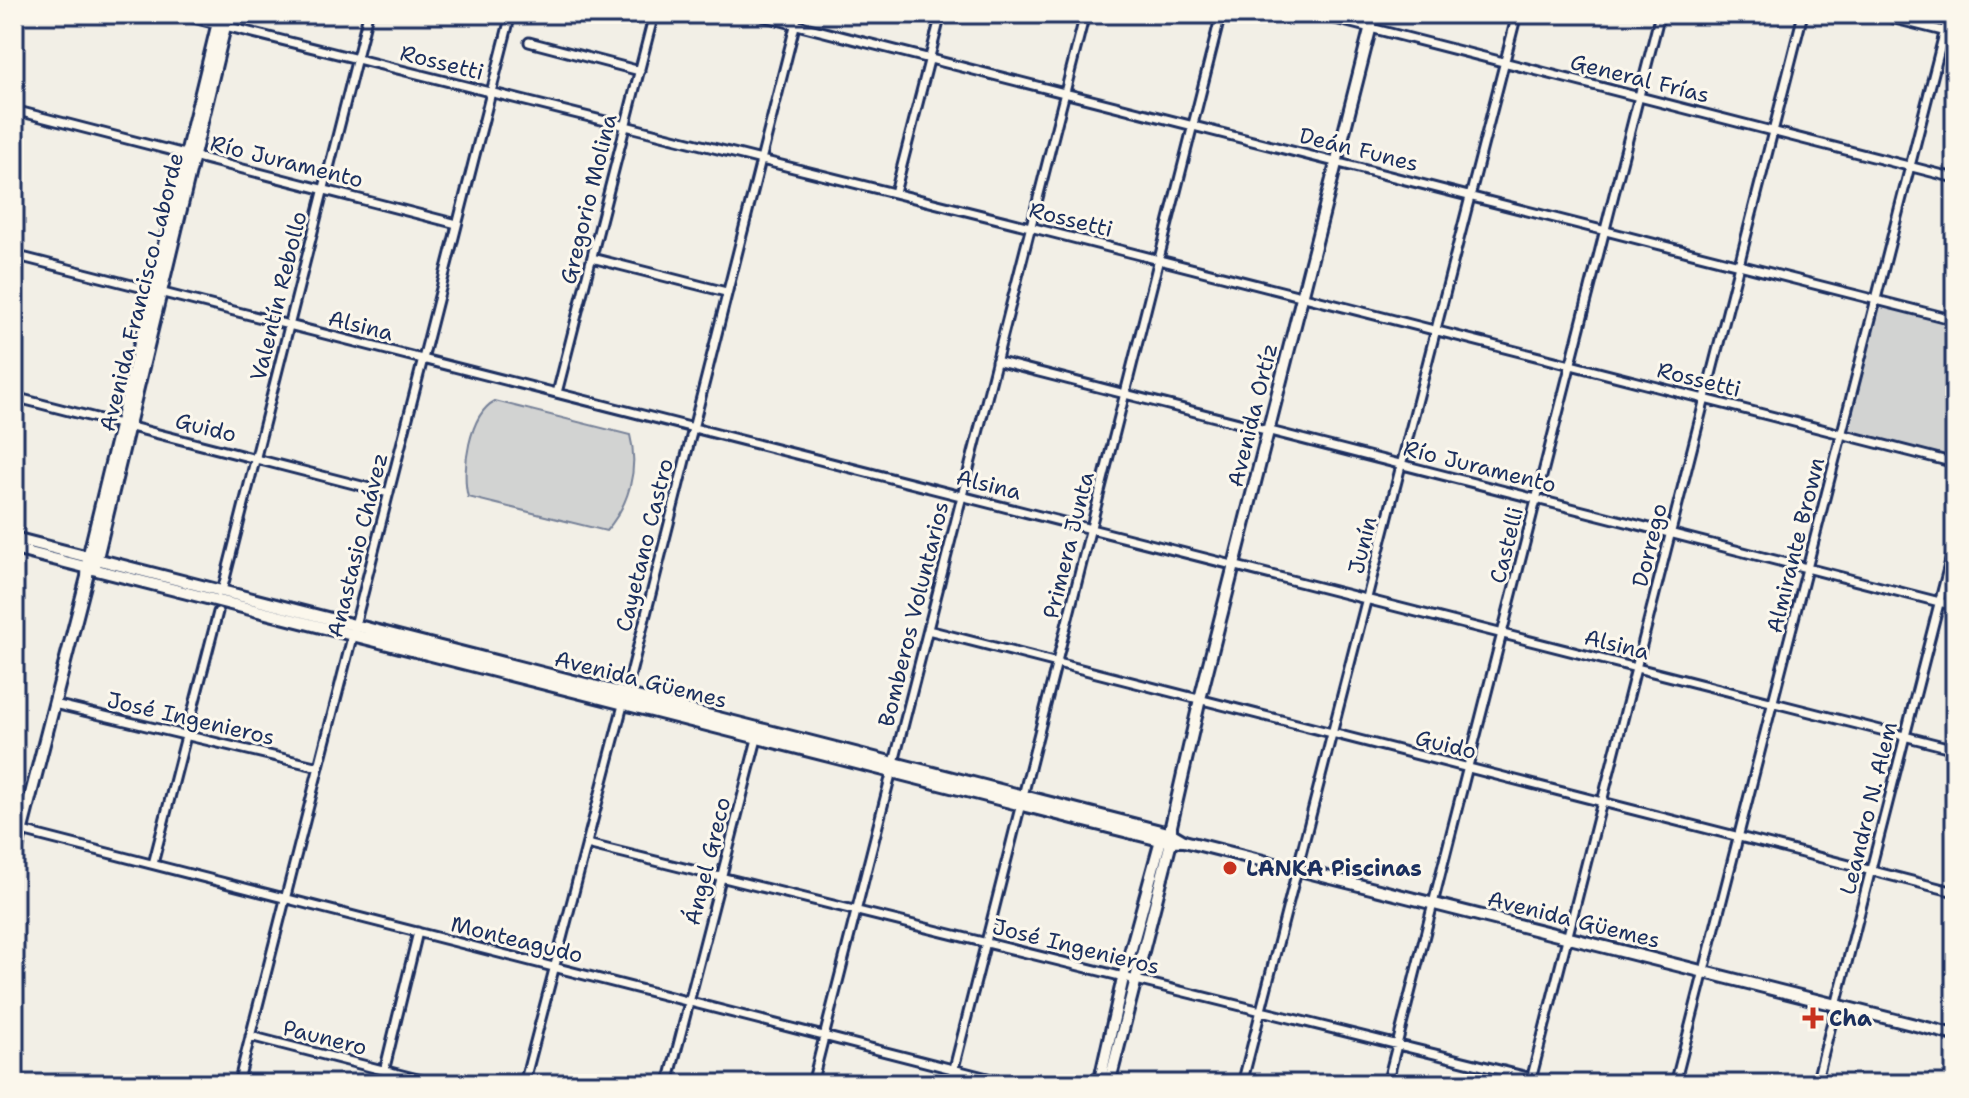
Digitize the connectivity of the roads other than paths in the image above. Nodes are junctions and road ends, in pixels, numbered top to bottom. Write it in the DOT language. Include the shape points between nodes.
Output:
graph roads {
  1 [pos="177,14"];
  2 [pos="228,14"];
  3 [pos="368,14"];
  4 [pos="511,14"];
  5 [pos="654,14"];
  6 [pos="754,14"];
  7 [pos="798,14"];
  8 [pos="941,14"];
  9 [pos="1085,14"];
  10 [pos="1221,14"];
  11 [pos="1316,14"];
  12 [pos="1374,14"];
  13 [pos="1517,14"];
  14 [pos="1660,14"];
  15 [pos="1803,14"];
  16 [pos="1875,14"];
  17 [pos="1949,14"];
  18 [pos="221,21"];
  19 [pos="795,24"];
  20 [pos="1371,28"];
  21 [pos="1944,32"];
  22 [pos="1955,34"];
  23 [pos="529,42"];
  24 [pos="929,58"];
  25 [pos="357,59"];
  26 [pos="1504,62"];
  27 [pos="640,71"];
  28 [pos="491,92"];
  29 [pos="1065,93"];
  30 [pos="1639,97"];
  31 [pos="14,110"];
  32 [pos="1193,125"];
  33 [pos="625,126"];
  34 [pos="1773,131"];
  35 [pos="190,155"];
  36 [pos="760,160"];
  37 [pos="1336,162"];
  38 [pos="1911,166"];
  39 [pos="1955,178"];
  40 [pos="324,189"];
  41 [pos="895,193"];
  42 [pos="1470,196"];
  43 [pos="457,224"];
  44 [pos="1030,227"];
  45 [pos="1604,231"];
  46 [pos="14,255"];
  47 [pos="592,258"];
  48 [pos="1159,260"];
  49 [pos="1739,265"];
  50 [pos="156,291"];
  51 [pos="726,292"];
  52 [pos="1302,297"];
  53 [pos="1875,300"];
  54 [pos="1955,320"];
  55 [pos="289,325"];
  56 [pos="1436,331"];
  57 [pos="423,359"];
  58 [pos="996,361"];
  59 [pos="1570,365"];
  60 [pos="557,393"];
  61 [pos="1125,394"];
  62 [pos="14,397"];
  63 [pos="1704,399"];
  64 [pos="124,425"];
  65 [pos="692,427"];
  66 [pos="1268,431"];
  67 [pos="1841,434"];
  68 [pos="256,459"];
  69 [pos="1955,463"];
  70 [pos="1401,465"];
  71 [pos="389,493"];
  72 [pos="962,496"];
  73 [pos="1536,499"];
  74 [pos="1091,528"];
  75 [pos="1670,534"];
  76 [pos="14,538"];
  77 [pos="1955,541"];
  78 [pos="14,549"];
  79 [pos="1234,565"];
  80 [pos="90,567"];
  81 [pos="1807,569"];
  82 [pos="223,587"];
  83 [pos="1367,599"];
  84 [pos="1939,602"];
  85 [pos="1955,606"];
  86 [pos="218,612"];
  87 [pos="928,630"];
  88 [pos="354,632"];
  89 [pos="1502,633"];
  90 [pos="1057,663"];
  91 [pos="1636,668"];
  92 [pos="1200,699"];
  93 [pos="624,700"];
  94 [pos="1774,703"];
  95 [pos="54,704"];
  96 [pos="1333,733"];
  97 [pos="758,734"];
  98 [pos="186,735"];
  99 [pos="1905,737"];
  100 [pos="1955,749"];
  101 [pos="319,767"];
  102 [pos="892,768"];
  103 [pos="1467,768"];
  104 [pos="1022,801"];
  105 [pos="1602,802"];
  106 [pos="18,830"];
  107 [pos="1167,835"];
  108 [pos="1740,837"];
  109 [pos="587,844"];
  110 [pos="14,860"];
  111 [pos="153,864"];
  112 [pos="1298,870"];
  113 [pos="1871,871"];
  114 [pos="721,877"];
  115 [pos="1955,892"];
  116 [pos="285,898"];
  117 [pos="1433,903"];
  118 [pos="857,910"];
  119 [pos="418,932"];
  120 [pos="1567,937"];
  121 [pos="986,941"];
  122 [pos="554,967"];
  123 [pos="1705,972"];
  124 [pos="1129,979"];
  125 [pos="689,1002"];
  126 [pos="1837,1005"];
  127 [pos="1262,1011"];
  128 [pos="1955,1035"];
  129 [pos="250,1036"];
  130 [pos="824,1036"];
  131 [pos="1397,1045"];
  132 [pos="954,1069"];
  133 [pos="384,1070"];
  134 [pos="1530,1081"];
  135 [pos="238,1084"];
  136 [pos="381,1084"];
  137 [pos="437,1084"];
  138 [pos="524,1084"];
  139 [pos="668,1084"];
  140 [pos="812,1084"];
  141 [pos="950,1084"];
  142 [pos="1011,1084"];
  143 [pos="1099,1084"];
  144 [pos="1109,1084"];
  145 [pos="1242,1084"];
  146 [pos="1387,1084"];
  147 [pos="1556,1084"];
  148 [pos="1675,1084"];
  149 [pos="1816,1084"];
  1 -- 18 [label="street, Rossetti"];
  2 -- 18 [label="main road, Avenida Francisco Laborde"];
  3 -- 25 [label="street, Valentín Rebollo"];
  4 -- 28 [label="street, Anastasio Chávez"];
  5 -- 27 [label="street, Gregorio Molina"];
  6 -- 19 [label="street, Deán Funes"];
  7 -- 19 [label="street, Cayetano Castro"];
  8 -- 24 [label="street"];
  9 -- 29 [label="street, Bomberos Voluntarios"];
  10 -- 32 [label="street, Primera Junta"];
  11 -- 20 [label="street, General Frías"];
  12 -- 20 [label="main road, Avenida Ortíz"];
  13 -- 26 [label="street, Junín"];
  14 -- 30 [label="street, Castelli"];
  15 -- 34 [label="street, Dorrego"];
  16 -- 21 [label="street"];
  17 -- 21 [label="street, Almirante Brown"];
  18 -- 25 [label="street, Rossetti"];
  18 -- 35 [label="main road, Avenida Francisco Laborde"];
  19 -- 24 [label="street, Deán Funes"];
  19 -- 36 [label="street, Cayetano Castro"];
  20 -- 26 [label="street, General Frías"];
  20 -- 37 [label="main road, Avenida Ortíz"];
  21 -- 22 [label="street"];
  21 -- 38 [label="street, Almirante Brown"];
  23 -- 27 [label="street"];
  24 -- 29 [label="street, Deán Funes"];
  24 -- 41 [label="street"];
  25 -- 28 [label="street, Rossetti"];
  25 -- 40 [label="street, Valentín Rebollo"];
  26 -- 30 [label="street, General Frías"];
  26 -- 42 [label="street, Junín"];
  27 -- 33 [label="street, Gregorio Molina"];
  28 -- 33 [label="street, Rossetti"];
  28 -- 43 [label="street, Anastasio Chávez"];
  29 -- 32 [label="street, Deán Funes"];
  29 -- 44 [label="street, Bomberos Voluntarios"];
  30 -- 34 [label="street, General Frías"];
  30 -- 45 [label="street, Castelli"];
  31 -- 35 [label="street, Río Juramento"];
  32 -- 37 [label="street, Deán Funes"];
  32 -- 48 [label="street, Primera Junta"];
  33 -- 36 [label="street, Rossetti"];
  33 -- 47 [label="street, Gregorio Molina"];
  34 -- 38 [label="street, General Frías"];
  34 -- 49 [label="street, Dorrego"];
  35 -- 40 [label="street, Río Juramento"];
  35 -- 50 [label="main road, Avenida Francisco Laborde"];
  36 -- 41 [label="street, Rossetti"];
  36 -- 51 [label="street, Cayetano Castro"];
  37 -- 42 [label="street, Deán Funes"];
  37 -- 52 [label="main road, Avenida Ortíz"];
  38 -- 39 [label="street, General Frías"];
  38 -- 53 [label="street, Almirante Brown"];
  40 -- 43 [label="street, Río Juramento"];
  40 -- 55 [label="street, Valentín Rebollo"];
  41 -- 44 [label="street, Rossetti"];
  42 -- 45 [label="street, Deán Funes"];
  42 -- 56 [label="street, Junín"];
  43 -- 57 [label="street, Anastasio Chávez"];
  44 -- 48 [label="street, Rossetti"];
  44 -- 58 [label="street, Bomberos Voluntarios"];
  45 -- 49 [label="street, Deán Funes"];
  45 -- 59 [label="street, Castelli"];
  46 -- 50 [label="street, Alsina"];
  47 -- 51 [label="street"];
  47 -- 60 [label="street, Gregorio Molina"];
  48 -- 52 [label="street, Rossetti"];
  48 -- 61 [label="street, Primera Junta"];
  49 -- 53 [label="street, Deán Funes"];
  49 -- 63 [label="street, Dorrego"];
  50 -- 55 [label="street, Alsina"];
  50 -- 64 [label="main road, Avenida Francisco Laborde"];
  51 -- 65 [label="street, Cayetano Castro"];
  52 -- 56 [label="street, Rossetti"];
  52 -- 66 [label="main road, Avenida Ortíz"];
  53 -- 54 [label="street, Deán Funes"];
  53 -- 67 [label="street, Almirante Brown"];
  55 -- 57 [label="street, Alsina"];
  55 -- 68 [label="street, Valentín Rebollo"];
  56 -- 59 [label="street, Rossetti"];
  56 -- 70 [label="street, Junín"];
  57 -- 60 [label="street, Alsina"];
  57 -- 71 [label="street, Anastasio Chávez"];
  58 -- 61 [label="street, Río Juramento"];
  58 -- 72 [label="street, Bomberos Voluntarios"];
  59 -- 63 [label="street, Rossetti"];
  59 -- 73 [label="street, Castelli"];
  60 -- 65 [label="street, Alsina"];
  61 -- 66 [label="street, Río Juramento"];
  61 -- 74 [label="street, Primera Junta"];
  62 -- 64 [label="street, Guido"];
  63 -- 67 [label="street, Rossetti"];
  63 -- 75 [label="street, Dorrego"];
  64 -- 68 [label="street, Guido"];
  64 -- 80 [label="main road, Avenida Francisco Laborde"];
  65 -- 72 [label="street, Alsina"];
  65 -- 93 [label="street, Cayetano Castro"];
  66 -- 70 [label="street, Río Juramento"];
  66 -- 79 [label="main road, Avenida Ortíz"];
  67 -- 69 [label="street, Rossetti"];
  67 -- 81 [label="street, Almirante Brown"];
  68 -- 71 [label="street, Guido"];
  68 -- 82 [label="street, Valentín Rebollo"];
  70 -- 73 [label="street, Río Juramento"];
  70 -- 83 [label="street, Junín"];
  71 -- 88 [label="street, Anastasio Chávez"];
  72 -- 74 [label="street, Alsina"];
  72 -- 87 [label="street, Bomberos Voluntarios"];
  73 -- 75 [label="street, Río Juramento"];
  73 -- 89 [label="street, Castelli"];
  74 -- 79 [label="street, Alsina"];
  74 -- 90 [label="street, Primera Junta"];
  75 -- 81 [label="street, Río Juramento"];
  75 -- 91 [label="street, Dorrego"];
  76 -- 80 [label="main road"];
  77 -- 84 [label="street, Leandro N. Alem"];
  78 -- 80 [label="main road"];
  79 -- 83 [label="street, Alsina"];
  79 -- 92 [label="main road, Avenida Ortíz"];
  80 -- 88 [label="main road, Avenida Güemes"];
  80 -- 95 [label="main road, Avenida Francisco Laborde"];
  81 -- 84 [label="street, Río Juramento"];
  81 -- 94 [label="street, Almirante Brown"];
  83 -- 89 [label="street, Alsina"];
  83 -- 96 [label="street, Junín"];
  84 -- 85 [label="street, Río Juramento"];
  84 -- 99 [label="street, Leandro N. Alem"];
  86 -- 98 [label="street"];
  87 -- 90 [label="street, Guido"];
  87 -- 102 [label="street, Bomberos Voluntarios"];
  88 -- 93 [label="main road, Avenida Güemes"];
  88 -- 101 [label="street, Anastasio Chávez"];
  89 -- 91 [label="street, Alsina"];
  89 -- 103 [label="street, Castelli"];
  90 -- 92 [label="street, Guido"];
  90 -- 104 [label="street, Primera Junta"];
  91 -- 94 [label="street, Alsina"];
  91 -- 105 [label="street, Dorrego"];
  92 -- 96 [label="street, Guido"];
  92 -- 107 [label="main road, Avenida Ortíz"];
  93 -- 97 [label="main road, Avenida Güemes"];
  93 -- 109 [label="street, Cayetano Castro"];
  94 -- 99 [label="street, Alsina"];
  94 -- 108 [label="street, Almirante Brown"];
  95 -- 98 [label="street, José Ingenieros"];
  95 -- 106 [label="main road, Avenida Francisco Laborde"];
  96 -- 103 [label="street, Guido"];
  96 -- 112 [label="street, Junín"];
  97 -- 102 [label="main road, Avenida Güemes"];
  97 -- 114 [label="street, Ángel Greco"];
  98 -- 101 [label="street, José Ingenieros"];
  98 -- 111 [label="street"];
  99 -- 100 [label="street, Alsina"];
  99 -- 113 [label="street, Leandro N. Alem"];
  101 -- 116 [label="street, Anastasio Chávez"];
  102 -- 104 [label="main road, Avenida Güemes"];
  102 -- 118 [label="street, Bomberos Voluntarios"];
  103 -- 105 [label="street, Guido"];
  103 -- 117 [label="street, Castelli"];
  104 -- 107 [label="main road, Avenida Güemes"];
  104 -- 121 [label="street, Primera Junta"];
  105 -- 108 [label="street, Guido"];
  105 -- 120 [label="street, Dorrego"];
  106 -- 110 [label="main road, Avenida Francisco Laborde"];
  106 -- 111 [label="street, Monteagudo"];
  107 -- 112 [label="main road, Avenida Güemes"];
  107 -- 124 [label="main road, Avenida Ortíz"];
  108 -- 113 [label="street, Guido"];
  108 -- 123 [label="street, Almirante Brown"];
  109 -- 114 [label="street, José Ingenieros"];
  109 -- 122 [label="street, Cayetano Castro"];
  111 -- 116 [label="street, Monteagudo"];
  112 -- 117 [label="main road, Avenida Güemes"];
  112 -- 127 [label="street, Junín"];
  113 -- 115 [label="street, Guido"];
  113 -- 126 [label="street, Leandro N. Alem"];
  114 -- 118 [label="street, José Ingenieros"];
  114 -- 125 [label="street, Ángel Greco"];
  116 -- 119 [label="street, Monteagudo"];
  116 -- 129 [label="street, Anastasio Chávez"];
  117 -- 120 [label="main road, Avenida Güemes"];
  117 -- 131 [label="street, Castelli"];
  118 -- 121 [label="street, José Ingenieros"];
  118 -- 130 [label="street, Bomberos Voluntarios"];
  119 -- 122 [label="street, Monteagudo"];
  119 -- 133 [label="street"];
  120 -- 123 [label="main road, Avenida Güemes"];
  120 -- 134 [label="street, Dorrego"];
  121 -- 124 [label="street, José Ingenieros"];
  121 -- 132 [label="street, Primera Junta"];
  122 -- 125 [label="street, Monteagudo"];
  122 -- 138 [label="street, Cayetano Castro"];
  123 -- 126 [label="main road, Avenida Güemes"];
  123 -- 148 [label="street, Almirante Brown"];
  124 -- 127 [label="street, José Ingenieros"];
  124 -- 143 [label="main road, Avenida Ortíz"];
  124 -- 144 [label="main road, Avenida Ortíz"];
  125 -- 130 [label="street, Monteagudo"];
  125 -- 139 [label="street, Ángel Greco"];
  126 -- 128 [label="main road, Avenida Güemes"];
  126 -- 149 [label="street, Leandro N. Alem"];
  127 -- 131 [label="street, José Ingenieros"];
  127 -- 145 [label="street, Junín"];
  129 -- 133 [label="street, Paunero"];
  129 -- 135 [label="street, Anastasio Chávez"];
  130 -- 132 [label="street, Monteagudo"];
  130 -- 140 [label="street, Bomberos Voluntarios"];
  131 -- 134 [label="street, José Ingenieros"];
  131 -- 146 [label="street, Castelli"];
  132 -- 141 [label="street, Primera Junta"];
  132 -- 142 [label="street, Monteagudo"];
  133 -- 136 [label="street"];
  133 -- 137 [label="street, Paunero"];
  134 -- 147 [label="street, José Ingenieros"];
}
